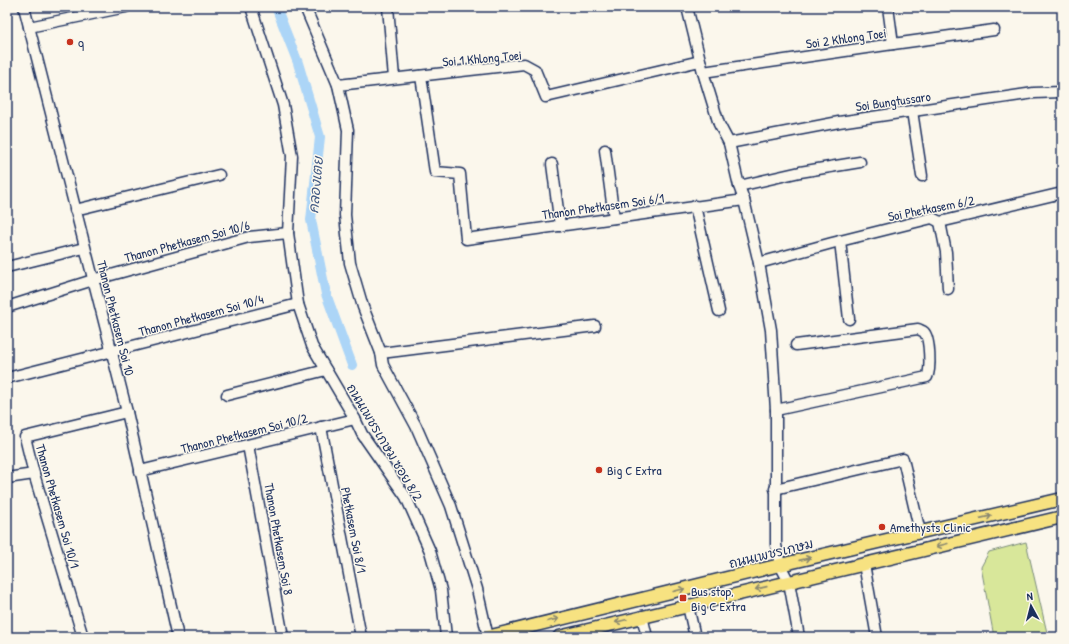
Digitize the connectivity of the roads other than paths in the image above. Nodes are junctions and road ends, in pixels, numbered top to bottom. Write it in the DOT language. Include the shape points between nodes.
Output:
graph roads {
  1 [pos="24,7"];
  2 [pos="126,7"];
  3 [pos="251,7"];
  4 [pos="305,7"];
  5 [pos="388,7"];
  6 [pos="687,7"];
  7 [pos="888,7"];
  8 [pos="30,27"];
  9 [pos="994,30"];
  10 [pos="893,44"];
  11 [pos="700,61"];
  12 [pos="703,72"];
  13 [pos="421,76"];
  14 [pos="394,78"];
  15 [pos="338,85"];
  16 [pos="1062,92"];
  17 [pos="912,111"];
  18 [pos="729,143"];
  19 [pos="605,150"];
  20 [pos="860,162"];
  21 [pos="552,164"];
  22 [pos="219,175"];
  23 [pos="922,176"];
  24 [pos="739,186"];
  25 [pos="1062,193"];
  26 [pos="744,200"];
  27 [pos="695,206"];
  28 [pos="75,210"];
  29 [pos="614,218"];
  30 [pos="940,222"];
  31 [pos="560,226"];
  32 [pos="288,232"];
  33 [pos="840,241"];
  34 [pos="84,248"];
  35 [pos="759,263"];
  36 [pos="7,267"];
  37 [pos="93,280"];
  38 [pos="948,289"];
  39 [pos="298,304"];
  40 [pos="7,307"];
  41 [pos="719,311"];
  42 [pos="849,319"];
  43 [pos="595,326"];
  44 [pos="796,345"];
  45 [pos="111,352"];
  46 [pos="381,353"];
  47 [pos="326,370"];
  48 [pos="7,378"];
  49 [pos="228,395"];
  50 [pos="776,410"];
  51 [pos="127,412"];
  52 [pos="355,419"];
  53 [pos="321,427"];
  54 [pos="248,445"];
  55 [pos="140,471"];
  56 [pos="34,474"];
  57 [pos="7,478"];
  58 [pos="776,489"];
  59 [pos="1062,499"];
  60 [pos="1062,517"];
  61 [pos="920,532"];
  62 [pos="864,564"];
  63 [pos="780,565"];
  64 [pos="789,582"];
  65 [pos="688,606"];
  66 [pos="642,616"];
  67 [pos="578,635"];
  68 [pos="84,637"];
  69 [pos="178,637"];
  70 [pos="283,637"];
  71 [pos="360,637"];
  72 [pos="446,637"];
  73 [pos="487,637"];
  74 [pos="559,637"];
  75 [pos="647,637"];
  76 [pos="695,637"];
  77 [pos="799,637"];
  78 [pos="877,637"];
  1 -- 8 [label="street, Thanon Phetkasem Soi 10"];
  2 -- 8 [label="street"];
  3 -- 32 [label="street, ถนนเพชรเกษม ซอย 8/2" via="283,105 292,156"];
  4 -- 15 [label="street"];
  5 -- 14 [label="street"];
  6 -- 11 [label="street"];
  7 -- 10 [label="street"];
  8 -- 28 [label="street, Thanon Phetkasem Soi 10"];
  9 -- 10 [label="street, Soi 2 Khlong Toei"];
  10 -- 12 [label="street, Soi 2 Khlong Toei"];
  11 -- 12 [label="street"];
  11 -- 13 [label="street, Soi 1 Khlong Toei" via="546,98 535,70 524,64"];
  12 -- 18 [label="street"];
  13 -- 14 [label="street, Soi 1 Khlong Toei"];
  13 -- 31 [label="street, Thanon Phetkasem Soi 6/1" via="436,172 460,174 466,239"];
  14 -- 15 [label="street, Soi 1 Khlong Toei"];
  15 -- 46 [label="street" via="348,130 345,215 350,263 363,307"];
  16 -- 17 [label="street, Soi Bungtussaro" via="1034,93"];
  17 -- 18 [label="street, Soi Bungtussaro"];
  17 -- 23 [label="street"];
  18 -- 24 [label="street"];
  19 -- 29 [label="street"];
  20 -- 24 [label="street"];
  21 -- 31 [label="street"];
  22 -- 28 [label="street"];
  24 -- 26 [label="street"];
  25 -- 30 [label="street, Soi Phetkasem 6/2"];
  26 -- 27 [label="street, Thanon Phetkasem Soi 6/1"];
  26 -- 35 [label="street"];
  27 -- 29 [label="street, Thanon Phetkasem Soi 6/1"];
  27 -- 41 [label="street"];
  28 -- 34 [label="street, Thanon Phetkasem Soi 10"];
  29 -- 31 [label="street, Thanon Phetkasem Soi 6/1"];
  30 -- 33 [label="street, Soi Phetkasem 6/2" via="932,218"];
  30 -- 38 [label="street" via="946,252"];
  32 -- 37 [label="street, Thanon Phetkasem Soi 10/6" via="249,237"];
  32 -- 39 [label="street, ถนนเพชรเกษม ซอย 8/2"];
  33 -- 35 [label="street, Soi Phetkasem 6/2"];
  33 -- 42 [label="street"];
  34 -- 36 [label="street"];
  34 -- 37 [label="street, Thanon Phetkasem Soi 10"];
  35 -- 50 [label="street" via="771,330"];
  37 -- 40 [label="street, Thanon Phetkasem Soi 10/6"];
  37 -- 45 [label="street, Thanon Phetkasem Soi 10"];
  39 -- 45 [label="street, Thanon Phetkasem Soi 10/4"];
  39 -- 47 [label="street, ถนนเพชรเกษม ซอย 8/2" via="312,346"];
  43 -- 46 [label="street"];
  44 -- 50 [label="street" via="918,329 924,331 927,337 929,374 927,377"];
  45 -- 48 [label="street, Thanon Phetkasem Soi 10/4"];
  45 -- 51 [label="street, Thanon Phetkasem Soi 10"];
  46 -- 73 [label="street" via="382,365 416,426 451,506 477,589"];
  47 -- 49 [label="street"];
  47 -- 52 [label="street, ถนนเพชรเกษม ซอย 8/2"];
  50 -- 58 [label="street"];
  51 -- 55 [label="street, Thanon Phetkasem Soi 10"];
  51 -- 56 [label="street, Thanon Phetkasem Soi 10/1" via="25,437"];
  52 -- 53 [label="street, Thanon Phetkasem Soi 10/2"];
  52 -- 72 [label="street, ถนนเพชรเกษม ซอย 8/2" via="362,434 406,497 430,551 441,590"];
  53 -- 54 [label="street, Thanon Phetkasem Soi 10/2"];
  53 -- 71 [label="street, Phetkasem Soi 8/1"];
  54 -- 55 [label="street, Thanon Phetkasem Soi 10/2"];
  54 -- 70 [label="street, Thanon Phetkasem Soi 8"];
  55 -- 69 [label="street, Thanon Phetkasem Soi 10"];
  56 -- 57 [label="street"];
  56 -- 68 [label="street, Thanon Phetkasem Soi 10/1"];
  58 -- 61 [label="street" via="903,459"];
  58 -- 63 [label="street" via="776,544"];
  61 -- 59 [label="main road, ถนนเพชรเกษม, one-way"];
  60 -- 62 [label="main road, one-way"];
  63 -- 61 [label="main road, ถนนเพชรเกษม, one-way"];
  62 -- 64 [label="main road"];
  62 -- 78 [label="street"];
  63 -- 64 [label="street"];
  73 -- 63 [label="main road, ถนนเพชรเกษม, one-way"];
  64 -- 65 [label="main road, one-way"];
  64 -- 77 [label="street"];
  65 -- 66 [label="main road"];
  65 -- 76 [label="street"];
  66 -- 67 [label="main road, one-way"];
  66 -- 75 [label="street"];
  67 -- 74 [label="main road"];
}
